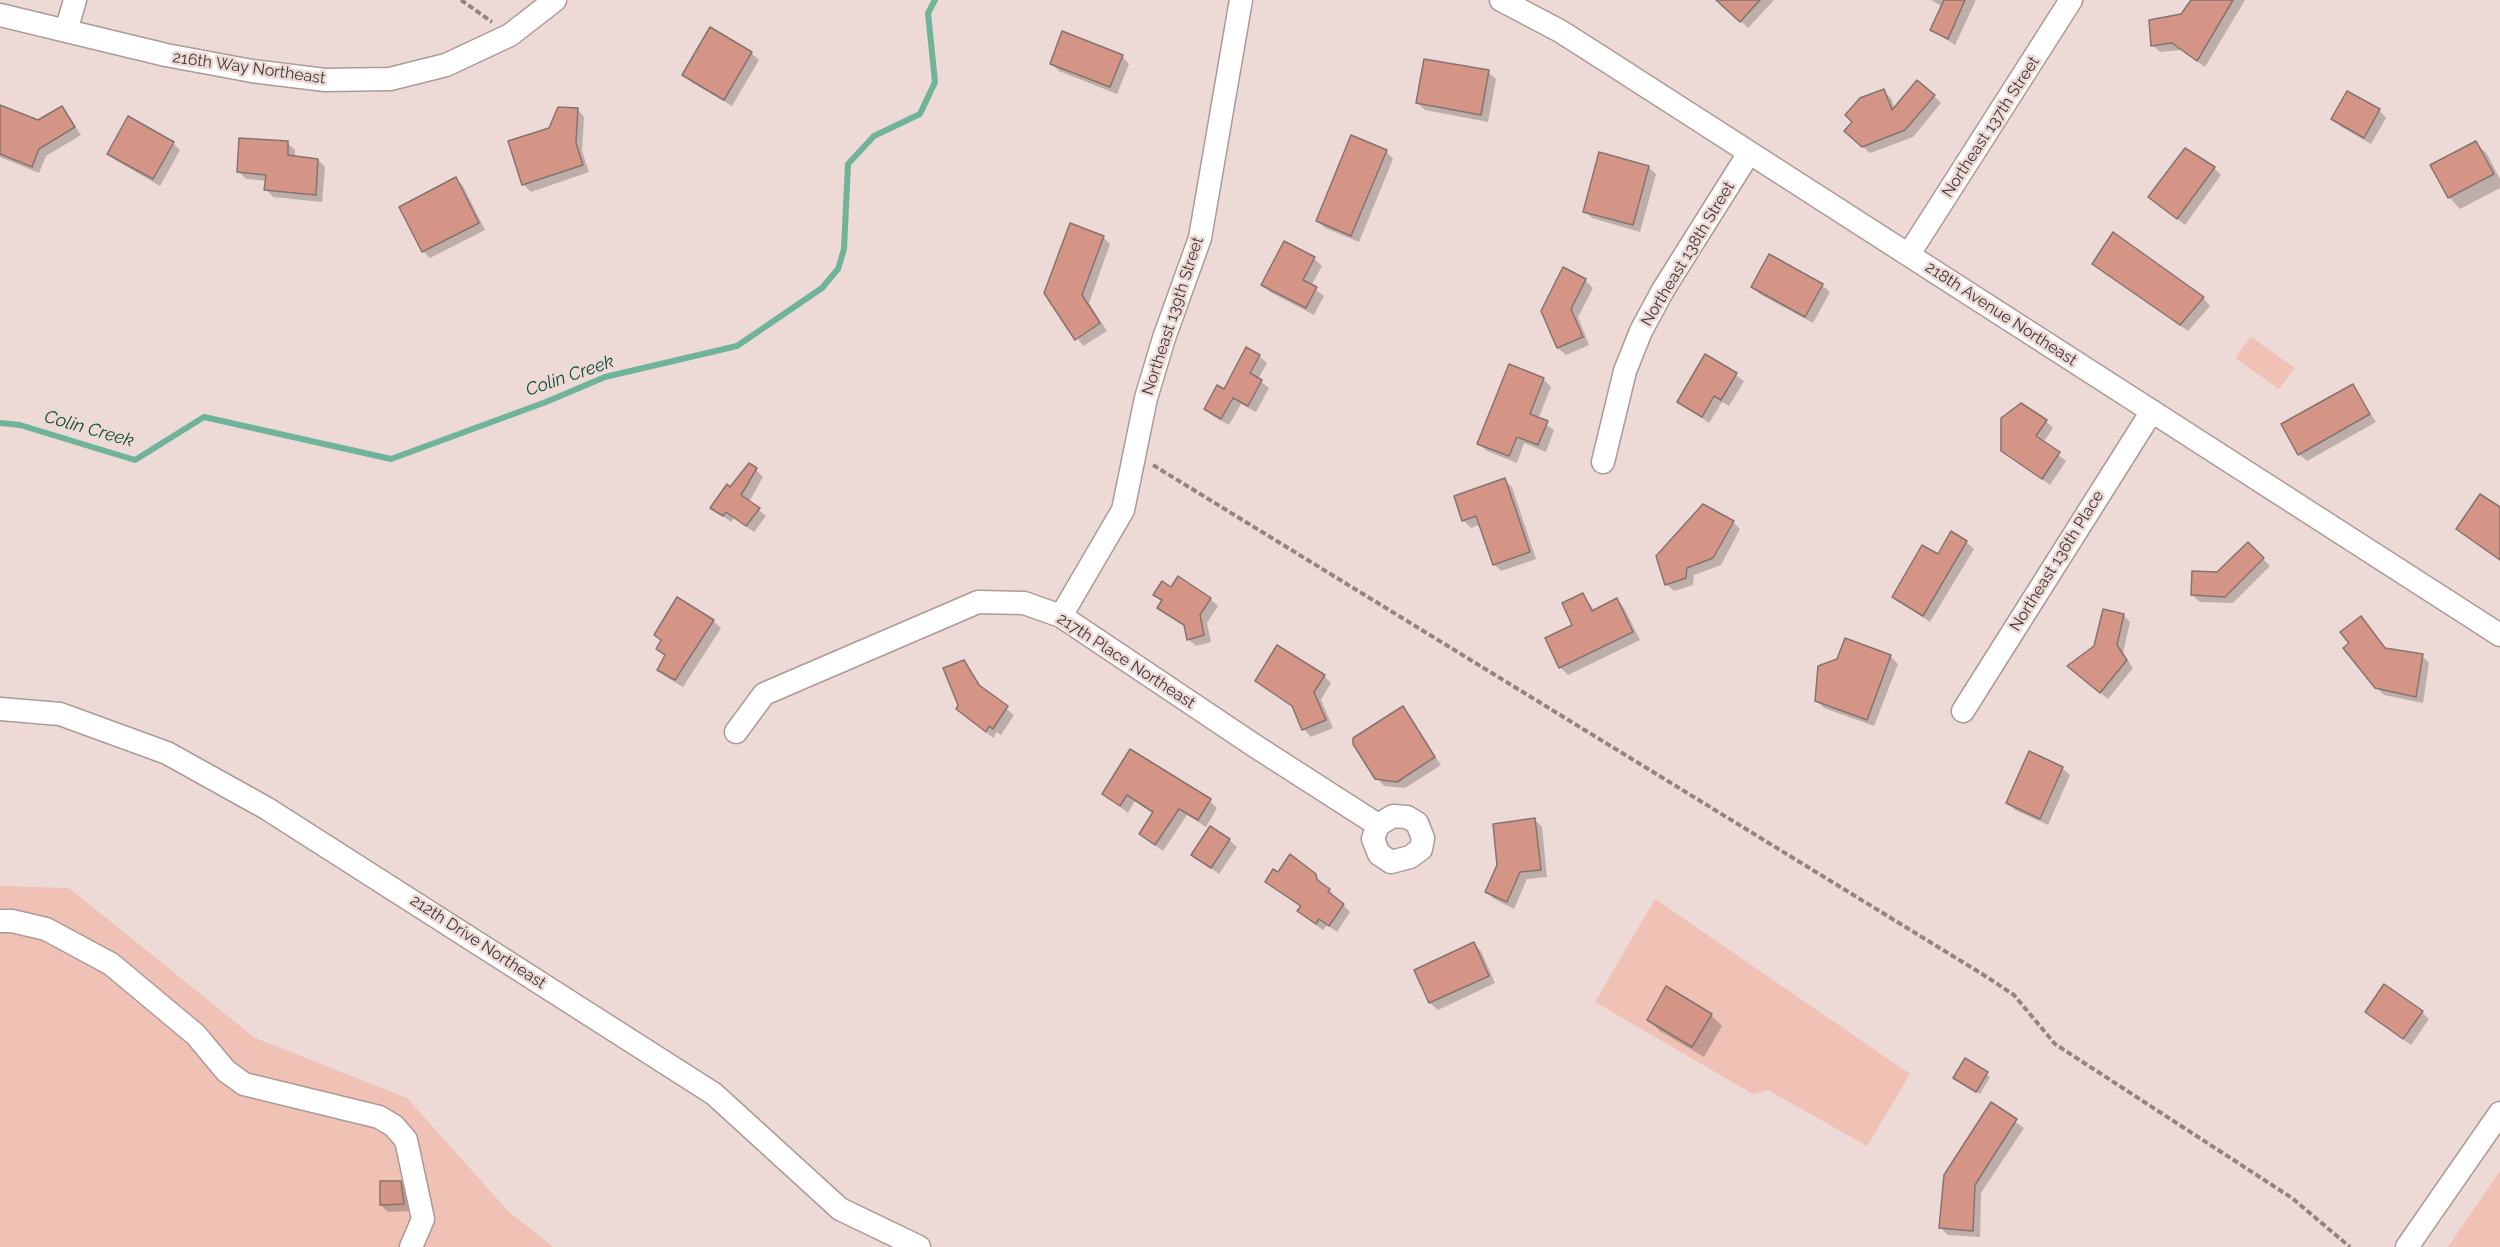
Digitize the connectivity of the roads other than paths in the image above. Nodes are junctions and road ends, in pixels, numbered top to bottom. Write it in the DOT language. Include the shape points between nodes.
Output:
graph roads {
  1 [pos="75,0"];
  2 [pos="555,0"];
  3 [pos="1240,0"];
  4 [pos="1501,0"];
  5 [pos="2071,0"];
  6 [pos="0,15"];
  7 [pos="66,31"];
  8 [pos="1749,153"];
  9 [pos="1909,254"];
  10 [pos="2152,411"];
  11 [pos="1603,462"];
  12 [pos="1061,616"];
  13 [pos="2499,634"];
  14 [pos="0,709"];
  15 [pos="1963,711"];
  16 [pos="736,732"];
  17 [pos="1378,825"];
  18 [pos="0,921"];
  19 [pos="2500,1113"];
  20 [pos="411,1247"];
  21 [pos="919,1247"];
  22 [pos="2407,1247"];
  1 -- 7 [label="street"];
  2 -- 7 [label="street, 216th Way Northeast" via="510,36 446,65 390,79 325,80 252,71 166,56"];
  3 -- 12 [label="street, Northeast 139th Street" via="1200,238 1164,338 1123,510"];
  4 -- 8 [label="street, 218th Avenue Northeast" via="1560,31"];
  5 -- 9 [label="street, Northeast 137th Street"];
  6 -- 7 [label="street, 216th Way Northeast"];
  8 -- 9 [label="street, 218th Avenue Northeast"];
  8 -- 11 [label="street, Northeast 138th Street" via="1641,331 1625,371"];
  9 -- 10 [label="street, 218th Avenue Northeast"];
  10 -- 13 [label="street, 218th Avenue Northeast"];
  10 -- 15 [label="street, Northeast 136th Place"];
  12 -- 16 [label="street, 217th Place Northeast" via="1024,603 978,602 764,694"];
  12 -- 17 [label="street, 217th Place Northeast"];
  14 -- 21 [label="street, 212th Drive Northeast" via="60,714 167,753 266,808 714,1094 840,1209"];
  18 -- 20 [label="street" via="46,929 111,964 188,1028 226,1071 244,1084 379,1117 394,1126 406,1140 423,1219"];
  19 -- 22 [label="street"];
}
